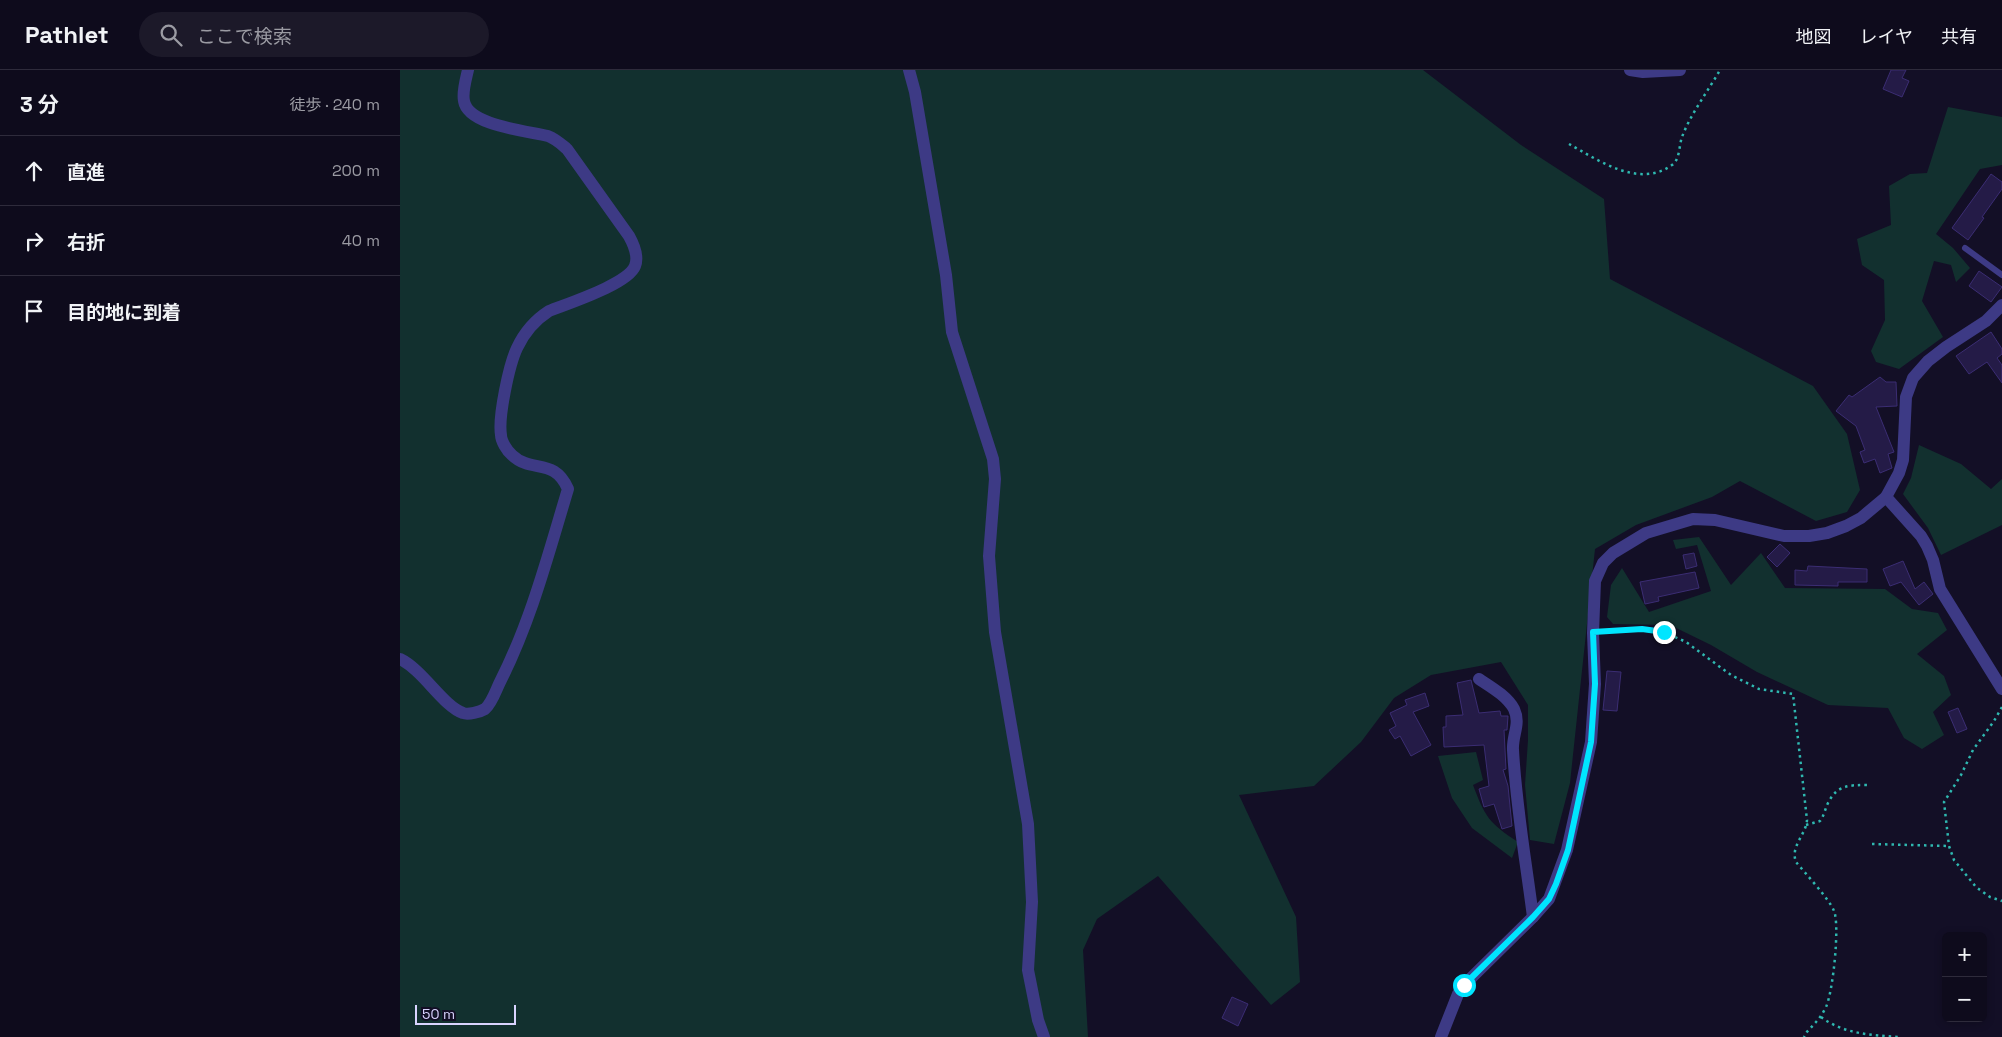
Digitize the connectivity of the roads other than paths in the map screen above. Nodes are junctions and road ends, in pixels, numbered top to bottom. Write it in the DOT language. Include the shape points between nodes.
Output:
graph roads {
  1 [pos="468,70"];
  2 [pos="909,70"];
  3 [pos="1630,70"];
  4 [pos="1680,70"];
  5 [pos="1965,248"];
  6 [pos="2002,275"];
  7 [pos="2002,305"];
  8 [pos="1886,497"];
  9 [pos="400,659"];
  10 [pos="1479,679"];
  11 [pos="2002,689"];
  12 [pos="1533,917"];
  13 [pos="1044,1037"];
  14 [pos="1441,1037"];
  1 -- 9 [label="street" via="464,100 469,110 511,130 548,136 567,149 630,236 637,261 628,276 618,283 549,311 540,318 523,338 512,361 500,426 501,437 511,454 553,470 562,477 568,489 538,589 490,702 485,709 462,713"];
  2 -- 13 [label="street" via="944,265 952,332 993,459 995,480 989,556 995,632 1028,824 1032,902 1028,970"];
  3 -- 4 [label="street"];
  5 -- 6 [label="lane"];
  7 -- 8 [label="street" via="1986,321 1928,361 1913,378 1906,397 1903,460"];
  8 -- 11 [label="street" via="1921,536 1933,560 1940,589"];
  8 -- 12 [label="street" via="1846,526 1827,533 1784,536 1714,520 1693,519 1646,533 1613,552 1600,568 1595,581 1595,684 1591,742 1568,850 1549,899"];
  10 -- 12 [label="street" via="1509,702 1518,726 1512,743 1514,775"];
  12 -- 14 [label="street" via="1464,985"];
}
